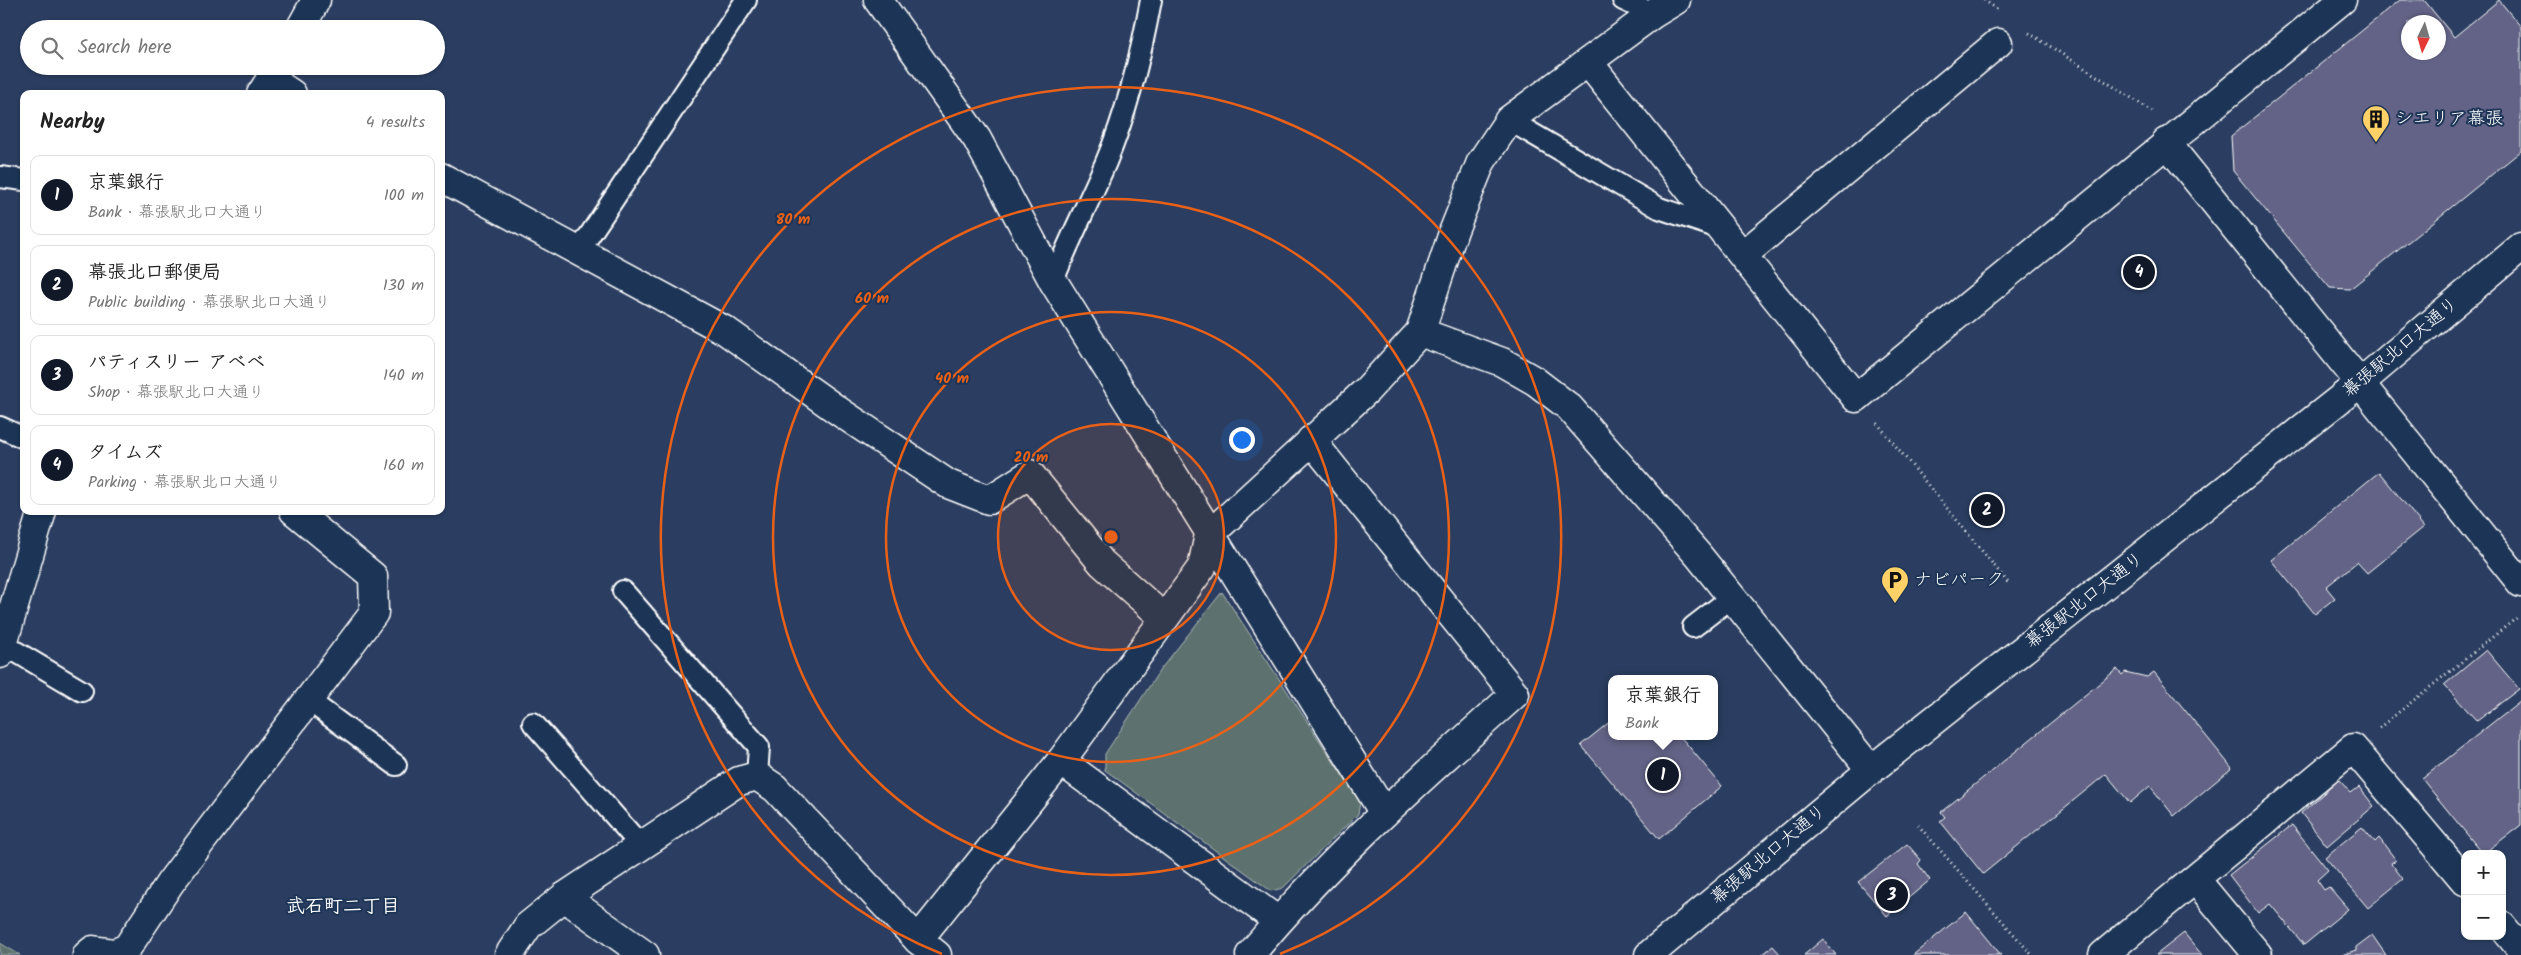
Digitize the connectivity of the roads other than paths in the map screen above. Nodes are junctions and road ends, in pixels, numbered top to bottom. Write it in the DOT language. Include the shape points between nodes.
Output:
graph roads {
  1 [pos="316,0"];
  2 [pos="746,0"];
  3 [pos="878,0"];
  4 [pos="1151,0"];
  5 [pos="1623,0"];
  6 [pos="1676,0"];
  7 [pos="2342,0"];
  8 [pos="1652,14"];
  9 [pos="305,20"];
  10 [pos="1998,42"];
  11 [pos="1588,62"];
  12 [pos="1509,120"];
  13 [pos="2174,136"];
  14 [pos="0,177"];
  15 [pos="445,179"];
  16 [pos="20,180"];
  17 [pos="1719,228"];
  18 [pos="2521,247"];
  19 [pos="579,251"];
  20 [pos="1742,255"];
  21 [pos="1053,281"];
  22 [pos="1420,332"];
  23 [pos="2360,383"];
  24 [pos="0,427"];
  25 [pos="20,436"];
  26 [pos="1311,440"];
  27 [pos="41,515"];
  28 [pos="299,515"];
  29 [pos="1209,535"];
  30 [pos="2521,583"];
  31 [pos="623,591"];
  32 [pos="1732,597"];
  33 [pos="1164,618"];
  34 [pos="1692,627"];
  35 [pos="2,649"];
  36 [pos="82,691"];
  37 [pos="307,699"];
  38 [pos="533,723"];
  39 [pos="1061,761"];
  40 [pos="396,765"];
  41 [pos="1871,770"];
  42 [pos="757,776"];
  43 [pos="1384,813"];
  44 [pos="642,847"];
  45 [pos="2461,877"];
  46 [pos="2196,880"];
  47 [pos="564,897"];
  48 [pos="1278,921"];
  49 [pos="2506,931"];
  50 [pos="927,948"];
  51 [pos="2521,949"];
  52 [pos="87,955"];
  53 [pos="509,955"];
  54 [pos="645,955"];
  55 [pos="1250,955"];
  56 [pos="1649,955"];
  57 [pos="2103,955"];
  58 [pos="2258,955"];
  1 -- 9 [label="street"];
  2 -- 19 [label="lane"];
  3 -- 21 [label="street" via="977,139"];
  4 -- 21 [label="lane" via="1141,56 1106,161"];
  5 -- 8 [label="lane"];
  6 -- 8 [label="street"];
  7 -- 13 [label="street"];
  8 -- 11 [label="street"];
  10 -- 20 [label="street"];
  11 -- 12 [label="street"];
  11 -- 17 [label="street"];
  12 -- 17 [label="lane" via="1658,208"];
  12 -- 22 [label="street" via="1480,162"];
  13 -- 20 [label="street" via="1856,398"];
  13 -- 23 [label="street"];
  14 -- 16 [label="lane"];
  15 -- 19 [label="street"];
  17 -- 20 [label="street"];
  18 -- 23 [label="street, 幕張駅北口大通り"];
  19 -- 33 [label="street" via="726,331 948,484 989,500 1030,474 1102,563"];
  21 -- 29 [label="street"];
  22 -- 26 [label="street" via="1367,390"];
  22 -- 32 [label="street" via="1502,362 1560,400"];
  23 -- 30 [label="street"];
  23 -- 41 [label="street, 幕張駅北口大通り"];
  24 -- 25 [label="lane"];
  26 -- 29 [label="street"];
  26 -- 43 [label="street" via="1515,694"];
  27 -- 35 [label="street"];
  28 -- 37 [label="street" via="373,576 374,613"];
  29 -- 33 [label="street" via="1202,567"];
  29 -- 43 [label="street"];
  31 -- 42 [label="lane" via="758,747"];
  32 -- 34 [label="lane"];
  32 -- 41 [label="street"];
  33 -- 39 [label="street"];
  35 -- 36 [label="lane"];
  37 -- 40 [label="lane"];
  37 -- 52 [label="street" via="170,883 127,948 115,953 94,950"];
  38 -- 44 [label="lane"];
  39 -- 48 [label="street"];
  39 -- 50 [label="street"];
  41 -- 56 [label="street, 幕張駅北口大通り"];
  42 -- 44 [label="street" via="739,781"];
  42 -- 50 [label="street" via="775,788"];
  43 -- 48 [label="street"];
  44 -- 47 [label="street"];
  45 -- 46 [label="street" via="2353,748"];
  46 -- 57 [label="street"];
  46 -- 58 [label="street"];
  47 -- 53 [label="street" via="528,926"];
  47 -- 54 [label="street"];
  48 -- 55 [label="street"];
  49 -- 51 [label="street"];
}
